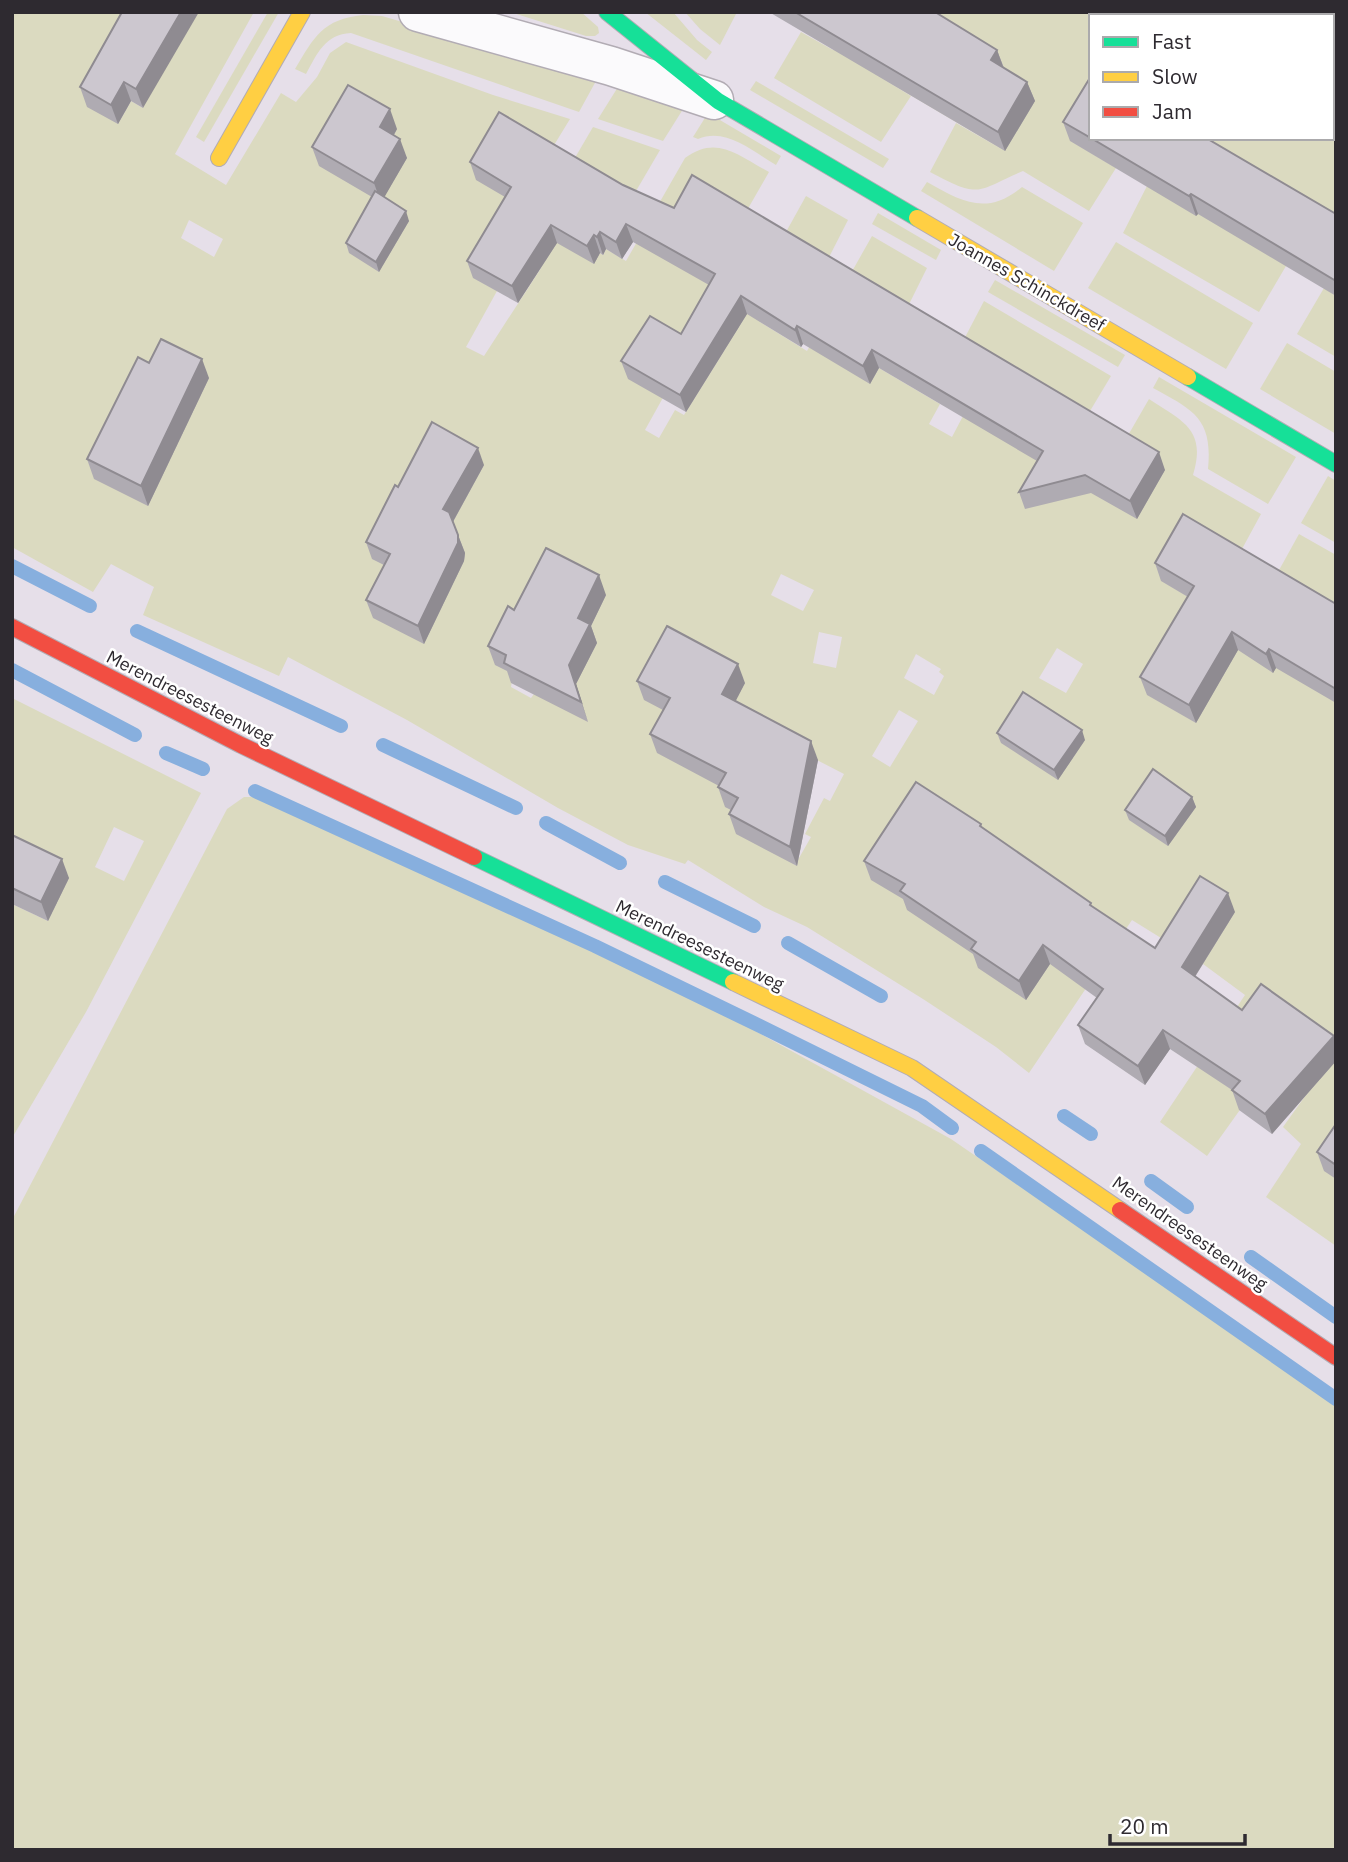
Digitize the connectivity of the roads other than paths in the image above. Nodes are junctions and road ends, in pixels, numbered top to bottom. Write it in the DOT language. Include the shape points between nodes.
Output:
graph roads {
  1 [pos="302,12"];
  2 [pos="418,12"];
  3 [pos="607,12"];
  4 [pos="718,101"];
  5 [pos="219,158"];
  6 [pos="1336,464"];
  7 [pos="12,627"];
  8 [pos="1336,1357"];
  1 -- 5 [label="main road"];
  2 -- 4 [label="street, Joannes Schinckdreef"];
  3 -- 4 [label="main road, Joannes Schinckdreef"];
  4 -- 6 [label="main road, Joannes Schinckdreef"];
  7 -- 8 [label="main road, Merendreesesteenweg" via="241,745 912,1068"];
}
